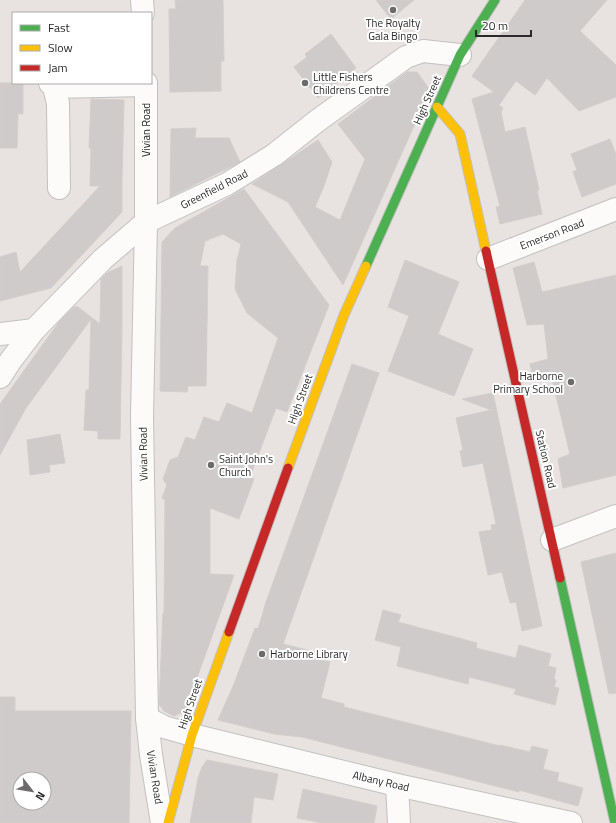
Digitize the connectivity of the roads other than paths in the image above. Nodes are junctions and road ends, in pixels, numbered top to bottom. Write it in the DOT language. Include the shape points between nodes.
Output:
graph roads {
  1 [pos="142,0"];
  2 [pos="495,0"];
  3 [pos="143,12"];
  4 [pos="460,55"];
  5 [pos="146,84"];
  6 [pos="52,85"];
  7 [pos="437,107"];
  8 [pos="59,188"];
  9 [pos="616,209"];
  10 [pos="146,222"];
  11 [pos="488,259"];
  12 [pos="34,330"];
  13 [pos="0,334"];
  14 [pos="0,377"];
  15 [pos="616,516"];
  16 [pos="552,540"];
  17 [pos="147,718"];
  18 [pos="192,735"];
  19 [pos="397,785"];
  20 [pos="162,823"];
  21 [pos="168,823"];
  22 [pos="399,823"];
  23 [pos="571,823"];
  24 [pos="615,823"];
  1 -- 3 [label="street"];
  2 -- 4 [label="main road, High Street"];
  4 -- 7 [label="main road, High Street"];
  4 -- 10 [label="street, Greenfield Road" via="423,51 406,58 274,155 227,184"];
  5 -- 6 [label="street"];
  5 -- 10 [label="street, Vivian Road"];
  6 -- 8 [label="street" via="58,103"];
  7 -- 11 [label="main road, Station Road" via="460,134"];
  7 -- 18 [label="main road, High Street" via="344,315"];
  9 -- 11 [label="street, Emerson Road"];
  10 -- 12 [label="street, Greenfield Road" via="102,259"];
  10 -- 17 [label="street, Vivian Road" via="142,417"];
  11 -- 16 [label="main road, Station Road"];
  12 -- 13 [label="street"];
  12 -- 14 [label="street, Greenfield Road"];
  15 -- 16 [label="street"];
  16 -- 24 [label="main road, Station Road"];
  17 -- 18 [label="street, Albany Road" via="164,727"];
  17 -- 20 [label="street, Vivian Road"];
  18 -- 19 [label="street, Albany Road"];
  18 -- 21 [label="main road, High Street"];
  19 -- 22 [label="street"];
  19 -- 23 [label="street, Albany Road"];
}
